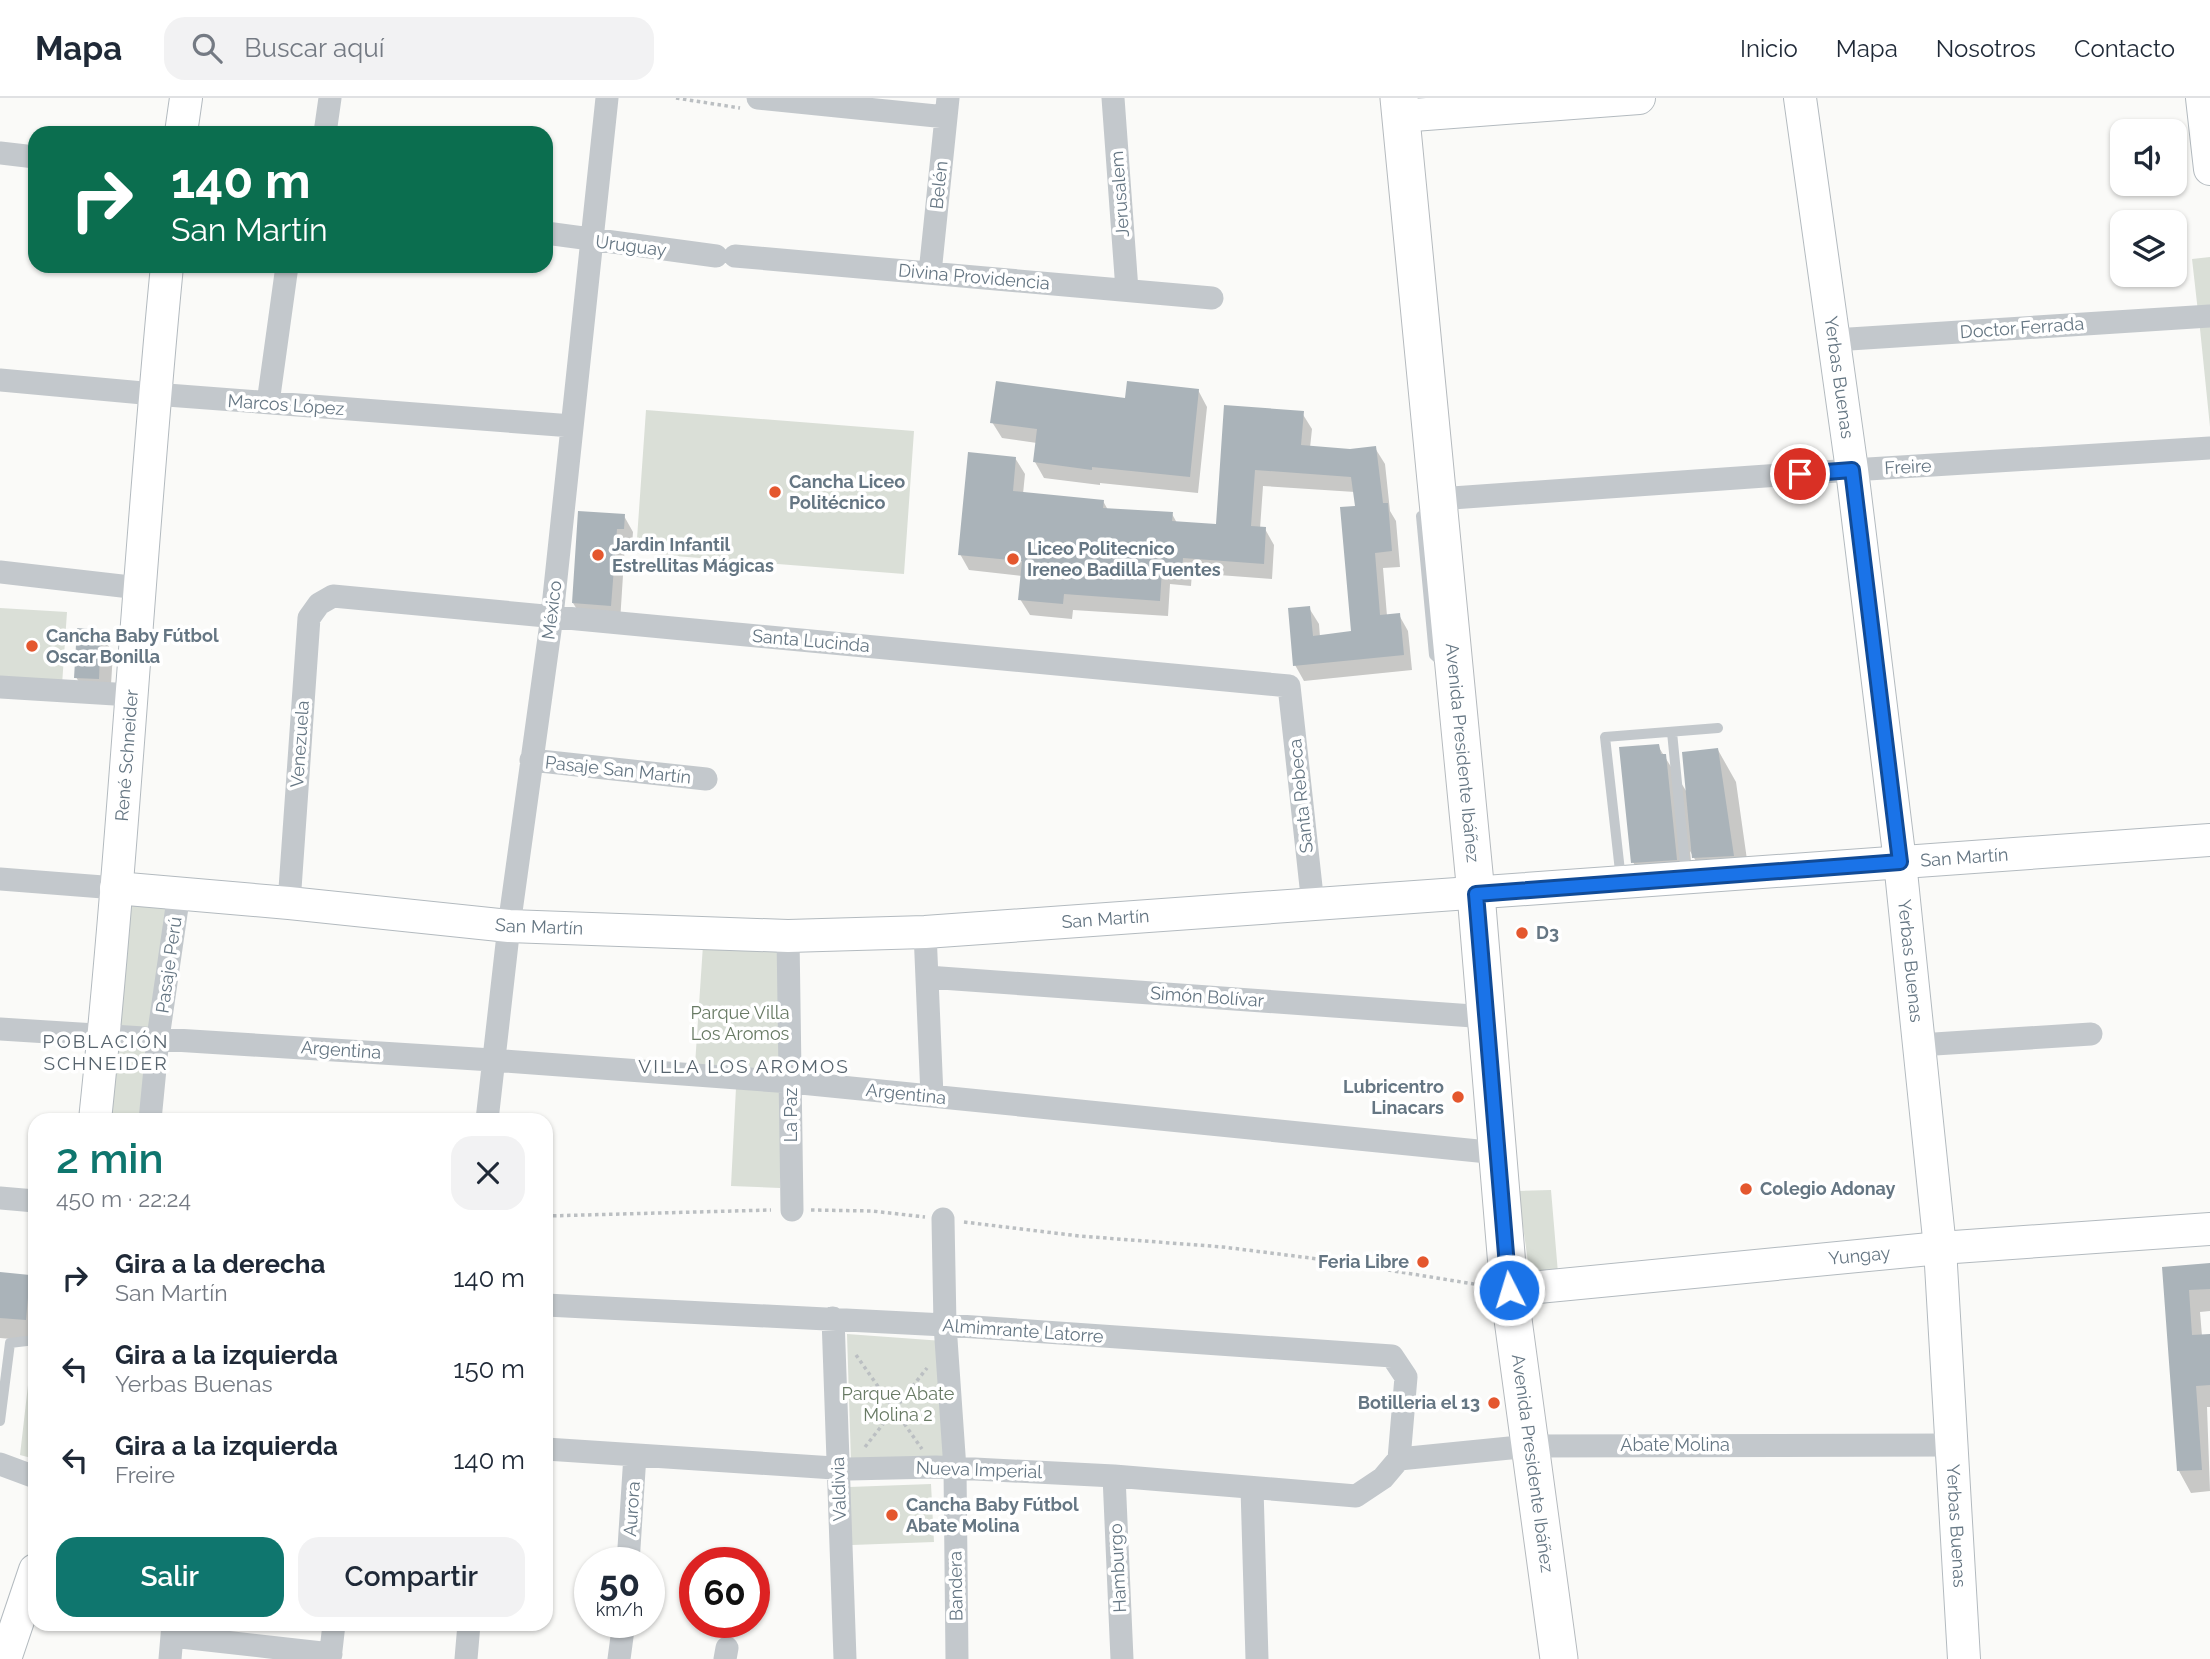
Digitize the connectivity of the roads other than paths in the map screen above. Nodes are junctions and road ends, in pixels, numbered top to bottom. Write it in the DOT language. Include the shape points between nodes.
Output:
graph roads {
  1 [pos="186,98"];
  2 [pos="330,98"];
  3 [pos="607,98"];
  4 [pos="1113,98"];
  5 [pos="1639,98"];
  6 [pos="1800,98"];
  7 [pos="2202,98"];
  8 [pos="749,103"];
  9 [pos="947,107"];
  10 [pos="1400,107"];
  11 [pos="182,126"];
  12 [pos="326,126"];
  13 [pos="0,153"];
  14 [pos="28,156"];
  15 [pos="2210,169"];
  16 [pos="553,234"];
  17 [pos="592,241"];
  18 [pos="726,256"];
  19 [pos="166,273"];
  20 [pos="286,273"];
  21 [pos="930,273"];
  22 [pos="1127,290"];
  23 [pos="1212,298"];
  24 [pos="2210,316"];
  25 [pos="1834,340"];
  26 [pos="0,380"];
  27 [pos="154,394"];
  28 [pos="268,403"];
  29 [pos="572,426"];
  30 [pos="2210,448"];
  31 [pos="1852,470"];
  32 [pos="1429,498"];
  33 [pos="0,572"];
  34 [pos="139,588"];
  35 [pos="333,596"];
  36 [pos="552,616"];
  37 [pos="1289,686"];
  38 [pos="0,687"];
  39 [pos="131,695"];
  40 [pos="1718,728"];
  41 [pos="1672,732"];
  42 [pos="531,761"];
  43 [pos="706,779"];
  44 [pos="2210,840"];
  45 [pos="1900,862"];
  46 [pos="1687,878"];
  47 [pos="0,879"];
  48 [pos="1622,883"];
  49 [pos="116,888"];
  50 [pos="179,893"];
  51 [pos="1476,894"];
  52 [pos="289,902"];
  53 [pos="1313,905"];
  54 [pos="509,926"];
  55 [pos="925,932"];
  56 [pos="788,936"];
  57 [pos="927,977"];
  58 [pos="1487,1017"];
  59 [pos="0,1029"];
  60 [pos="104,1034"];
  61 [pos="2091,1034"];
  62 [pos="158,1038"];
  63 [pos="1919,1045"];
  64 [pos="492,1060"];
  65 [pos="791,1082"];
  66 [pos="932,1096"];
  67 [pos="95,1113"];
  68 [pos="151,1113"];
  69 [pos="488,1113"];
  70 [pos="1498,1153"];
  71 [pos="0,1198"];
  72 [pos="28,1200"];
  73 [pos="792,1210"];
  74 [pos="943,1219"];
  75 [pos="2210,1229"];
  76 [pos="1940,1248"];
  77 [pos="1509,1290"];
  78 [pos="553,1305"];
  79 [pos="833,1318"];
  80 [pos="945,1325"];
  81 [pos="28,1341"];
  82 [pos="0,1421"];
  83 [pos="1952,1445"];
  84 [pos="1530,1446"];
  85 [pos="553,1449"];
  86 [pos="635,1455"];
  87 [pos="1399,1460"];
  88 [pos="0,1464"];
  89 [pos="838,1468"];
  90 [pos="955,1469"];
  91 [pos="28,1474"];
  92 [pos="1114,1476"];
  93 [pos="1252,1488"];
  94 [pos="629,1547"];
  95 [pos="28,1591"];
  96 [pos="173,1631"];
  97 [pos="179,1631"];
  98 [pos="333,1631"];
  99 [pos="468,1631"];
  100 [pos="622,1638"];
  101 [pos="330,1657"];
  102 [pos="5,1659"];
  103 [pos="170,1659"];
  104 [pos="466,1659"];
  105 [pos="619,1659"];
  106 [pos="845,1659"];
  107 [pos="957,1659"];
  108 [pos="1122,1659"];
  109 [pos="1257,1659"];
  110 [pos="1559,1659"];
  111 [pos="1965,1659"];
  1 -- 11 [label="street"];
  2 -- 12 [label="street"];
  3 -- 17 [label="street, México"];
  4 -- 22 [label="street, Jerusalem"];
  5 -- 10 [label="street"];
  6 -- 25 [label="street, Yerbas Buenas"];
  7 -- 15 [label="street"];
  8 -- 9 [label="street"];
  9 -- 21 [label="street, Belén"];
  10 -- 32 [label="main road, Avenida Presidente Ibáñez"];
  13 -- 14 [label="street"];
  16 -- 17 [label="street, Uruguay"];
  17 -- 18 [label="street, Uruguay"];
  17 -- 29 [label="street, México"];
  18 -- 21 [label="street, Divina Providencia"];
  19 -- 27 [label="street, René Schneider"];
  20 -- 28 [label="street"];
  21 -- 22 [label="street, Divina Providencia"];
  22 -- 23 [label="street, Divina Providencia"];
  24 -- 25 [label="street, Doctor Ferrada"];
  25 -- 31 [label="street, Yerbas Buenas"];
  26 -- 27 [label="street, Marcos López"];
  27 -- 28 [label="street, Marcos López"];
  27 -- 34 [label="street, René Schneider"];
  28 -- 29 [label="street, Marcos López"];
  29 -- 36 [label="street, México"];
  30 -- 31 [label="street, Freire"];
  31 -- 32 [label="street, Freire"];
  31 -- 45 [label="street, Yerbas Buenas"];
  32 -- 51 [label="main road, Avenida Presidente Ibáñez" via="1455,674"];
  33 -- 34 [label="street"];
  34 -- 39 [label="street, René Schneider"];
  35 -- 36 [label="street, Santa Lucinda"];
  35 -- 52 [label="street, Venezuela" via="319,604 309,618"];
  36 -- 37 [label="street, Santa Lucinda"];
  36 -- 42 [label="street, México"];
  37 -- 53 [label="street, Santa Rebeca"];
  38 -- 39 [label="street"];
  39 -- 49 [label="street, René Schneider"];
  40 -- 41 [label="lane"];
  41 -- 46 [label="lane"];
  41 -- 48 [label="lane" via="1605,737"];
  42 -- 43 [label="street, Pasaje San Martín"];
  42 -- 54 [label="street, México"];
  44 -- 45 [label="street, San Martín"];
  45 -- 46 [label="street, San Martín"];
  45 -- 63 [label="street, Yerbas Buenas"];
  46 -- 48 [label="street, San Martín"];
  47 -- 49 [label="street, San Martín"];
  48 -- 51 [label="street, San Martín"];
  49 -- 50 [label="street, San Martín"];
  49 -- 60 [label="street, René Schneider"];
  50 -- 52 [label="street, San Martín"];
  50 -- 62 [label="street, Pasaje Perú"];
  51 -- 53 [label="street, San Martín"];
  51 -- 58 [label="main road, Avenida Presidente Ibáñez"];
  52 -- 54 [label="street, San Martín"];
  53 -- 55 [label="street, San Martín"];
  54 -- 56 [label="street, San Martín"];
  54 -- 64 [label="street, México"];
  55 -- 56 [label="street, San Martín"];
  55 -- 57 [label="street"];
  56 -- 65 [label="street, La Paz"];
  57 -- 58 [label="street, Simón Bolívar"];
  57 -- 66 [label="street"];
  58 -- 70 [label="main road, Avenida Presidente Ibáñez"];
  59 -- 60 [label="street, Argentina"];
  60 -- 62 [label="street, Argentina"];
  60 -- 67 [label="street, René Schneider"];
  61 -- 63 [label="street"];
  62 -- 64 [label="street, Argentina"];
  62 -- 68 [label="street, Pasaje Perú"];
  63 -- 76 [label="street, Yerbas Buenas"];
  64 -- 65 [label="street, Argentina"];
  64 -- 69 [label="street, México"];
  65 -- 66 [label="street, Argentina"];
  65 -- 73 [label="street, La Paz"];
  66 -- 70 [label="street, Argentina"];
  70 -- 77 [label="main road, Avenida Presidente Ibáñez"];
  71 -- 72 [label="street"];
  74 -- 80 [label="street, Bandera"];
  75 -- 76 [label="street, Yungay"];
  76 -- 77 [label="street, Yungay"];
  76 -- 83 [label="street, Yerbas Buenas"];
  77 -- 84 [label="main road, Avenida Presidente Ibáñez"];
  78 -- 79 [label="street, Almimrante Latorre"];
  79 -- 80 [label="street, Almimrante Latorre"];
  79 -- 89 [label="street, Valdivia"];
  80 -- 87 [label="street, Almimrante Latorre" via="1392,1356 1406,1377"];
  80 -- 90 [label="street, Bandera"];
  81 -- 82 [label="lane" via="10,1343"];
  83 -- 84 [label="street, Abate Molina"];
  83 -- 111 [label="street, Yerbas Buenas"];
  84 -- 87 [label="street, Abate Molina"];
  84 -- 110 [label="main road, Avenida Presidente Ibáñez"];
  85 -- 86 [label="street, Nueva Imperial"];
  86 -- 89 [label="street, Nueva Imperial"];
  86 -- 94 [label="street, Aurora"];
  87 -- 93 [label="street, Nueva Imperial" via="1356,1496"];
  88 -- 91 [label="street"];
  89 -- 90 [label="street, Nueva Imperial"];
  89 -- 106 [label="street, Valdivia"];
  90 -- 92 [label="street, Nueva Imperial"];
  90 -- 107 [label="street, Bandera"];
  92 -- 93 [label="street, Nueva Imperial"];
  92 -- 108 [label="street, Hamburgo"];
  93 -- 109 [label="street"];
  95 -- 102 [label="street"];
  96 -- 103 [label="street"];
  97 -- 101 [label="street"];
  98 -- 101 [label="street"];
  99 -- 104 [label="street"];
  100 -- 105 [label="street"];
}
